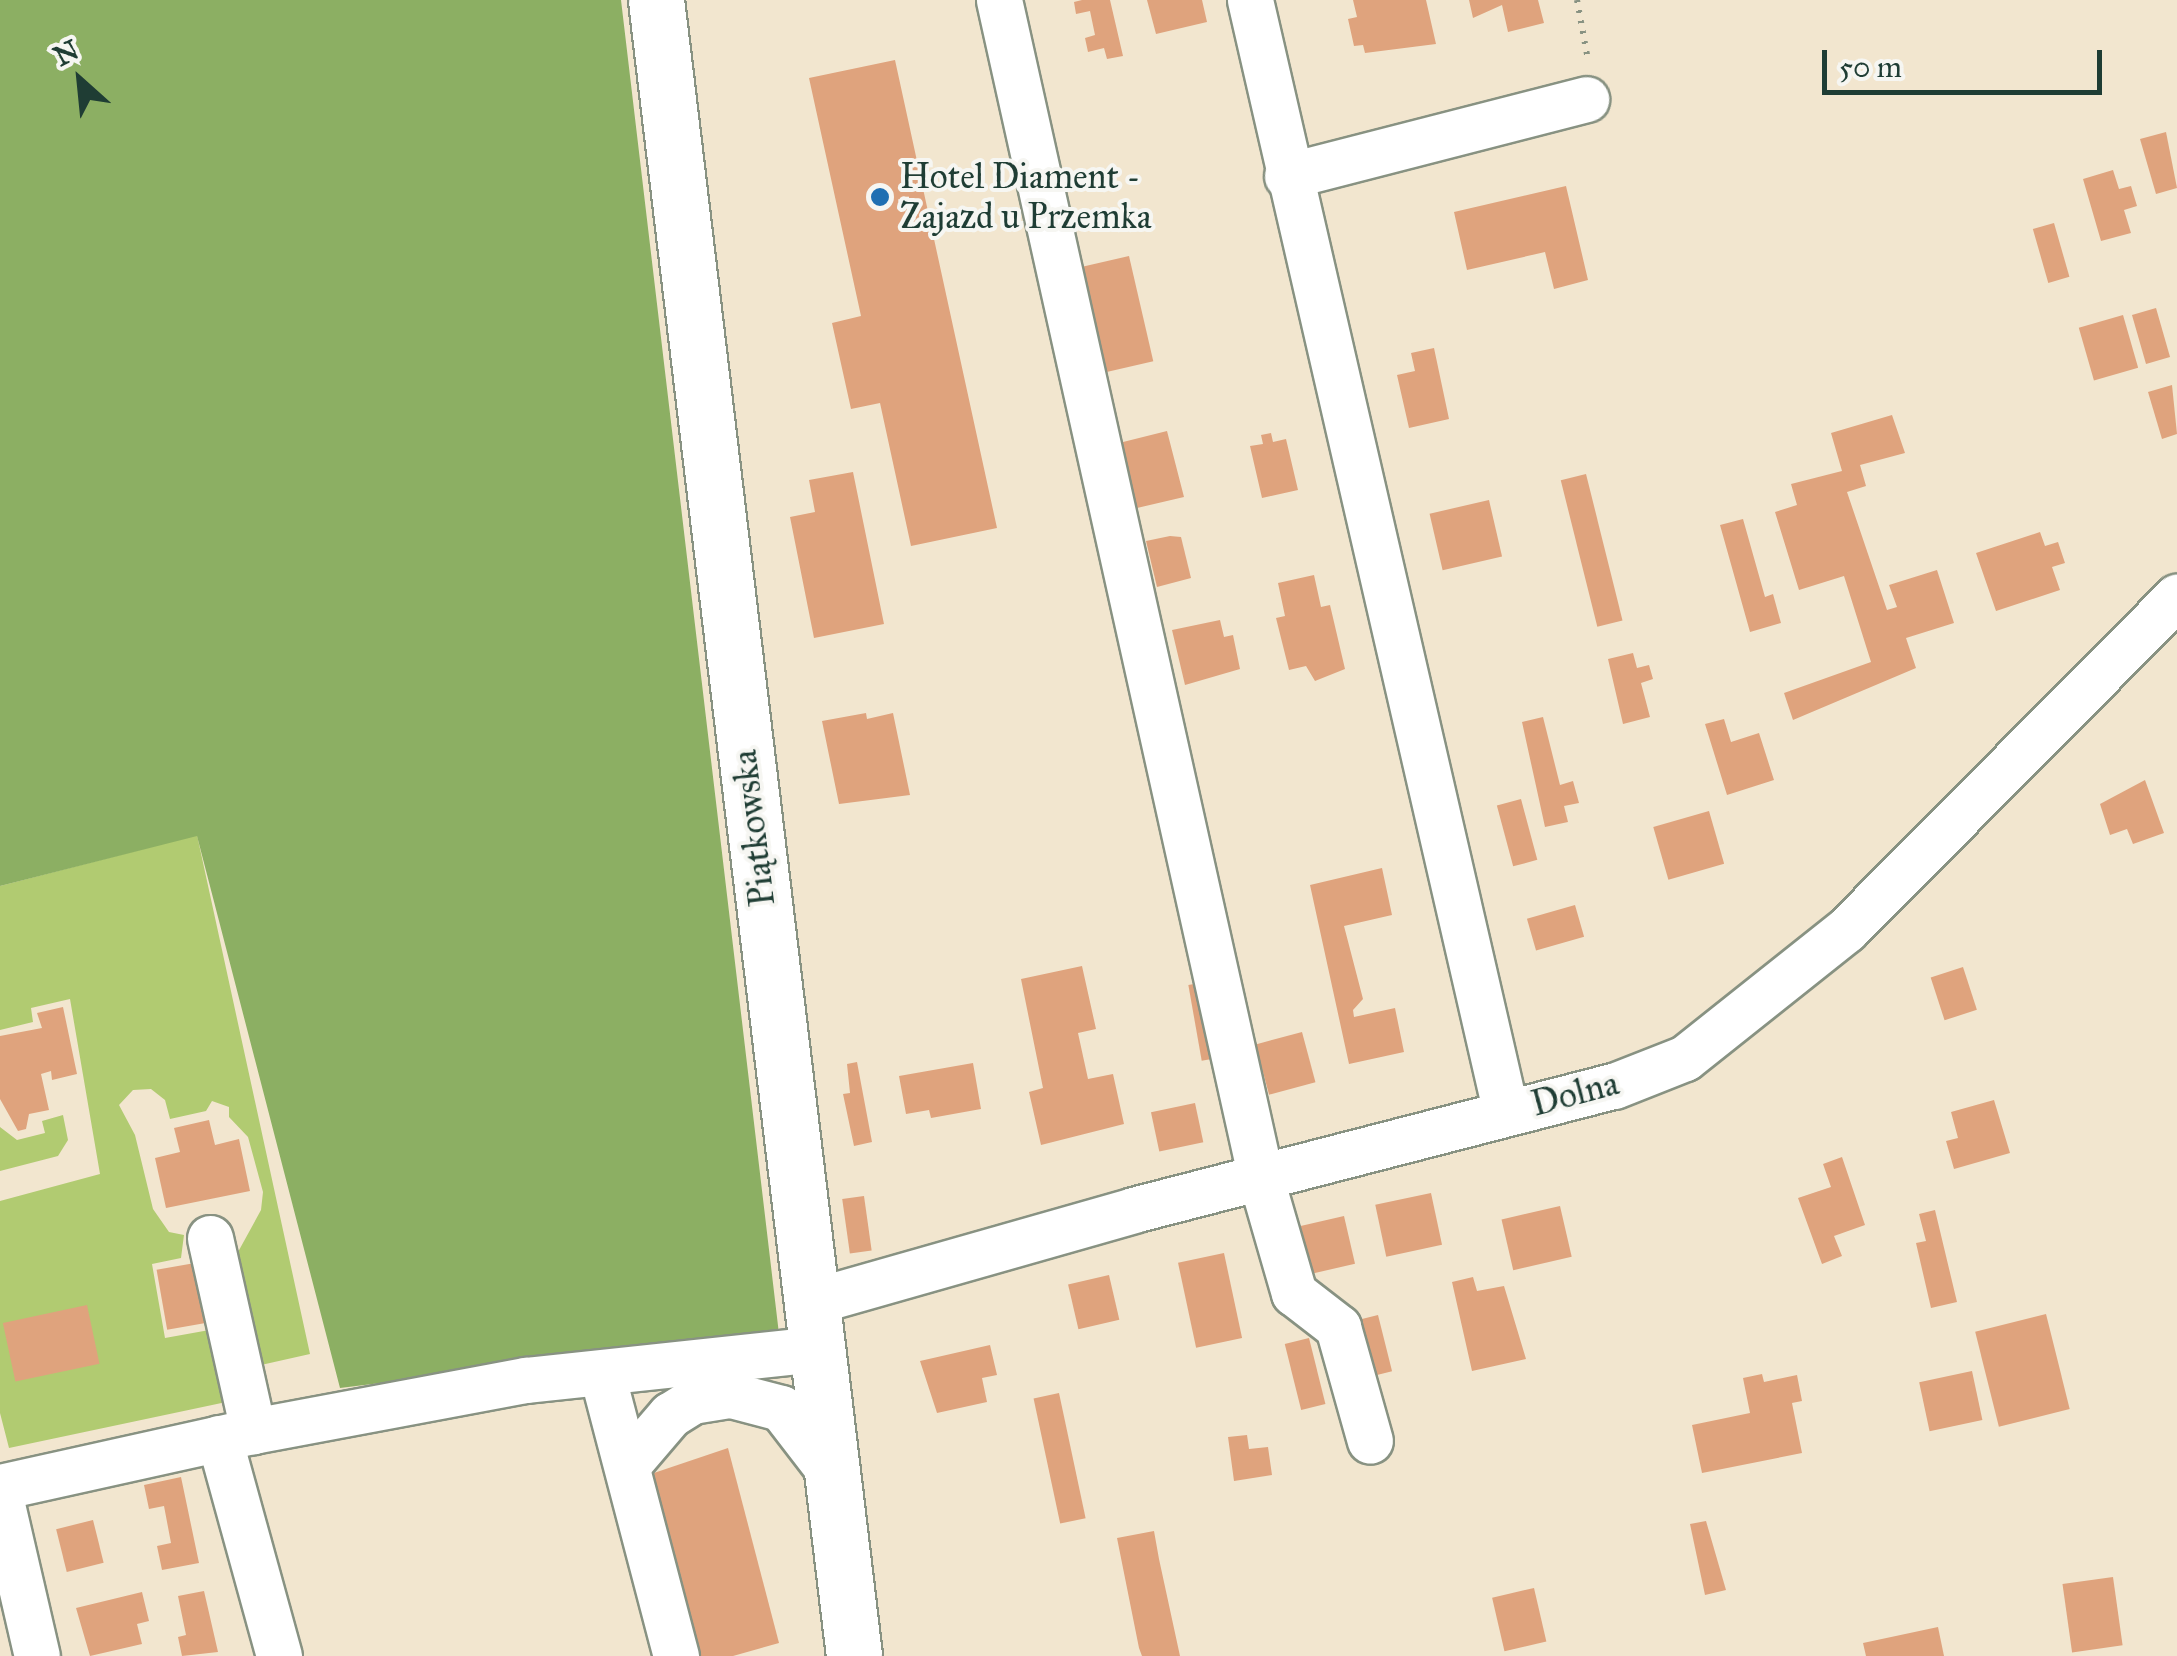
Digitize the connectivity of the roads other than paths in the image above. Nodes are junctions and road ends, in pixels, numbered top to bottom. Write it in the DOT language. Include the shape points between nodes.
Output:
graph roads {
  1 [pos="656,0"];
  2 [pos="999,0"];
  3 [pos="1250,0"];
  4 [pos="1586,100"];
  5 [pos="1287,176"];
  6 [pos="2177,597"];
  7 [pos="1506,1113"];
  8 [pos="1261,1179"];
  9 [pos="210,1238"];
  10 [pos="807,1360"];
  11 [pos="602,1374"];
  12 [pos="236,1434"];
  13 [pos="1370,1441"];
  14 [pos="628,1464"];
  15 [pos="0,1488"];
  16 [pos="0,1496"];
  17 [pos="37,1656"];
  18 [pos="279,1656"];
  19 [pos="676,1656"];
  20 [pos="854,1656"];
  1 -- 10 [label="main road, Piątkowska"];
  2 -- 8 [label="street"];
  3 -- 5 [label="street"];
  4 -- 5 [label="street"];
  5 -- 7 [label="street"];
  6 -- 7 [label="street, Dolna" via="1846,930 1685,1058 1614,1086"];
  7 -- 8 [label="street, Dolna"];
  8 -- 10 [label="street, Dolna"];
  8 -- 13 [label="street" via="1294,1293 1338,1328"];
  9 -- 12 [label="street"];
  10 -- 11 [label="street, Dolna"];
  10 -- 14 [label="street" via="731,1395 692,1401 644,1438"];
  10 -- 20 [label="main road, Piątkowska" via="831,1472"];
  11 -- 12 [label="street, Dolna" via="526,1380"];
  11 -- 14 [label="street"];
  12 -- 15 [label="street, Dolna"];
  12 -- 18 [label="street"];
  14 -- 19 [label="street"];
  16 -- 17 [label="street"];
}
